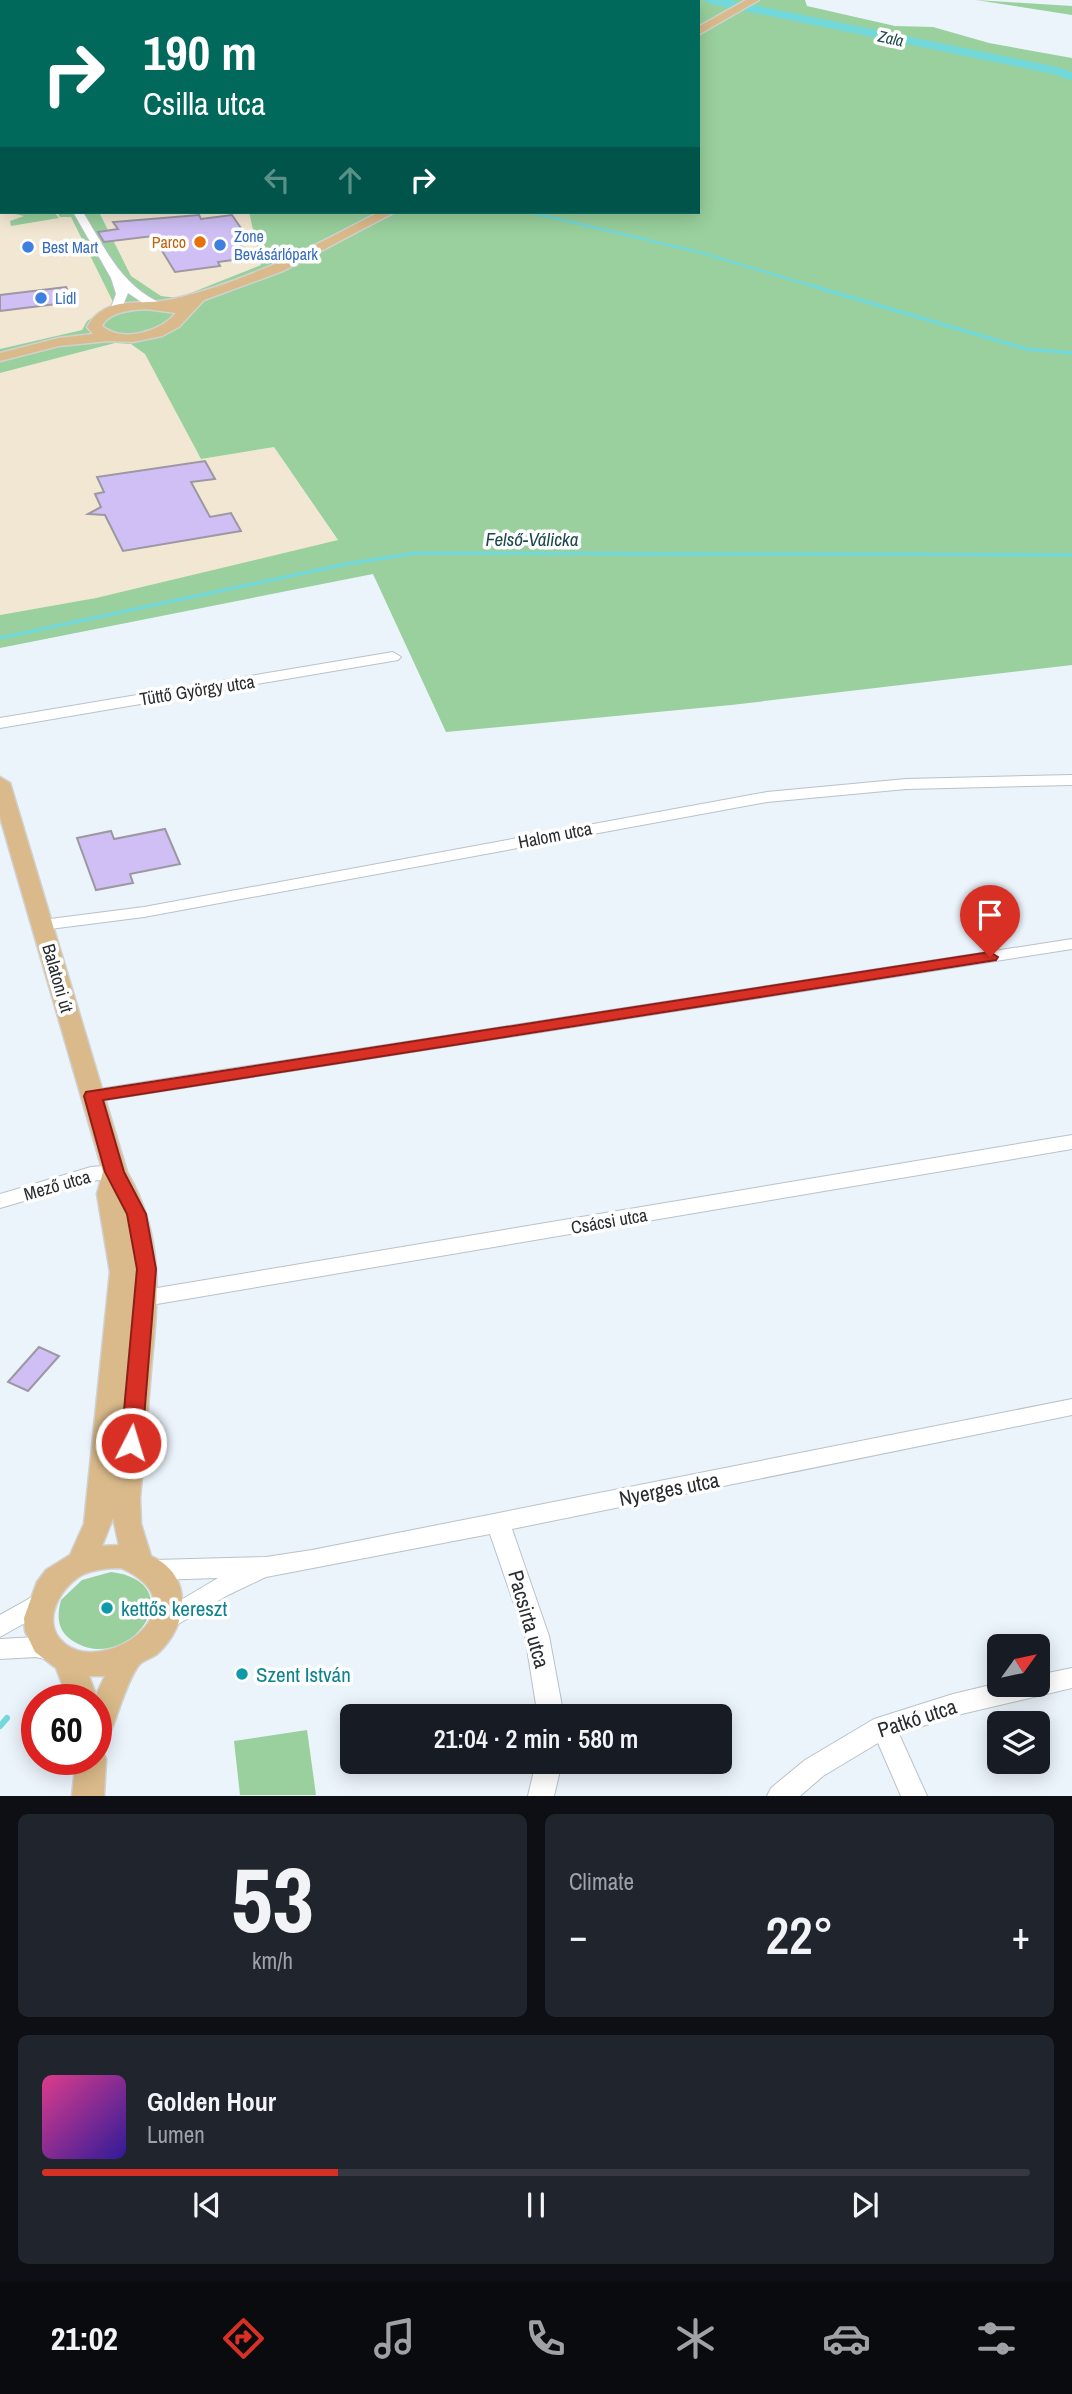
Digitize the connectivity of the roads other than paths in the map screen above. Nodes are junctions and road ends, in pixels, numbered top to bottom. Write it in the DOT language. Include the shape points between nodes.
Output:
graph roads {
  1 [pos="754,0"];
  2 [pos="700,31"];
  3 [pos="79,214"];
  4 [pos="384,214"];
  5 [pos="117,278"];
  6 [pos="208,296"];
  7 [pos="158,305"];
  8 [pos="116,310"];
  9 [pos="179,316"];
  10 [pos="94,327"];
  11 [pos="111,336"];
  12 [pos="59,342"];
  13 [pos="0,357"];
  14 [pos="393,657"];
  15 [pos="0,723"];
  16 [pos="1072,780"];
  17 [pos="0,783"];
  18 [pos="42,925"];
  19 [pos="1072,944"];
  20 [pos="93,1096"];
  21 [pos="1072,1142"];
  22 [pos="115,1172"];
  23 [pos="0,1201"];
  24 [pos="145,1298"];
  25 [pos="1072,1407"];
  26 [pos="498,1524"];
  27 [pos="81,1562"];
  28 [pos="146,1565"];
  29 [pos="267,1567"];
  30 [pos="40,1603"];
  31 [pos="168,1620"];
  32 [pos="0,1627"];
  33 [pos="0,1649"];
  34 [pos="61,1656"];
  35 [pos="127,1658"];
  36 [pos="1072,1678"];
  37 [pos="75,1684"];
  38 [pos="112,1693"];
  39 [pos="549,1704"];
  40 [pos="883,1727"];
  41 [pos="546,1774"];
  42 [pos="90,1775"];
  43 [pos="88,1796"];
  44 [pos="541,1796"];
  45 [pos="780,1796"];
  46 [pos="914,1796"];
  1 -- 2 [label="main road"];
  3 -- 5 [label="street"];
  4 -- 6 [label="main road" via="297,260"];
  5 -- 7 [label="street" via="139,297"];
  5 -- 8 [label="street" via="122,294"];
  6 -- 7 [label="main road"];
  6 -- 9 [label="main road"];
  7 -- 8 [label="main road"];
  7 -- 9 [label="main road"];
  8 -- 10 [label="main road" via="97,318"];
  9 -- 11 [label="main road" via="156,332"];
  10 -- 11 [label="main road"];
  10 -- 12 [label="main road"];
  11 -- 12 [label="main road"];
  12 -- 13 [label="main road"];
  14 -- 15 [label="street, Tüttő György utca"];
  16 -- 18 [label="street, Halom utca" via="906,784 767,797 144,912"];
  17 -- 18 [label="main road, Balatoni út"];
  18 -- 20 [label="main road, Balatoni út"];
  19 -- 20 [label="street"];
  20 -- 22 [label="main road, Balatoni út"];
  21 -- 24 [label="street, Csácsi utca"];
  22 -- 23 [label="street, Mező utca" via="91,1174"];
  22 -- 24 [label="main road, Balatoni út" via="127,1190 143,1240"];
  22 -- 27 [label="main road, Balatoni út" via="109,1194 123,1272 119,1330 98,1524"];
  24 -- 28 [label="main road, Balatoni út" via="126,1498 127,1524"];
  25 -- 26 [label="street, Nyerges utca"];
  26 -- 29 [label="street, Nyerges utca"];
  26 -- 39 [label="street, Pacsirta utca" via="537,1636"];
  27 -- 28 [label="main road" via="110,1556"];
  27 -- 30 [label="main road" via="53,1581"];
  28 -- 29 [label="street, Nyerges utca"];
  28 -- 31 [label="main road" via="166,1584 171,1601"];
  29 -- 31 [label="street, Nyerges utca" via="219,1588"];
  30 -- 32 [label="street"];
  30 -- 34 [label="main road" via="37,1624 42,1639"];
  31 -- 35 [label="main road" via="152,1642"];
  33 -- 34 [label="street" via="36,1647"];
  34 -- 35 [label="main road" via="87,1665"];
  34 -- 37 [label="main road"];
  35 -- 38 [label="main road"];
  36 -- 40 [label="street, Patkó utca" via="926,1711"];
  40 -- 45 [label="street, Patkó utca" via="821,1762"];
  40 -- 46 [label="street"];
  41 -- 44 [label="street"];
  42 -- 43 [label="main road"];
}
